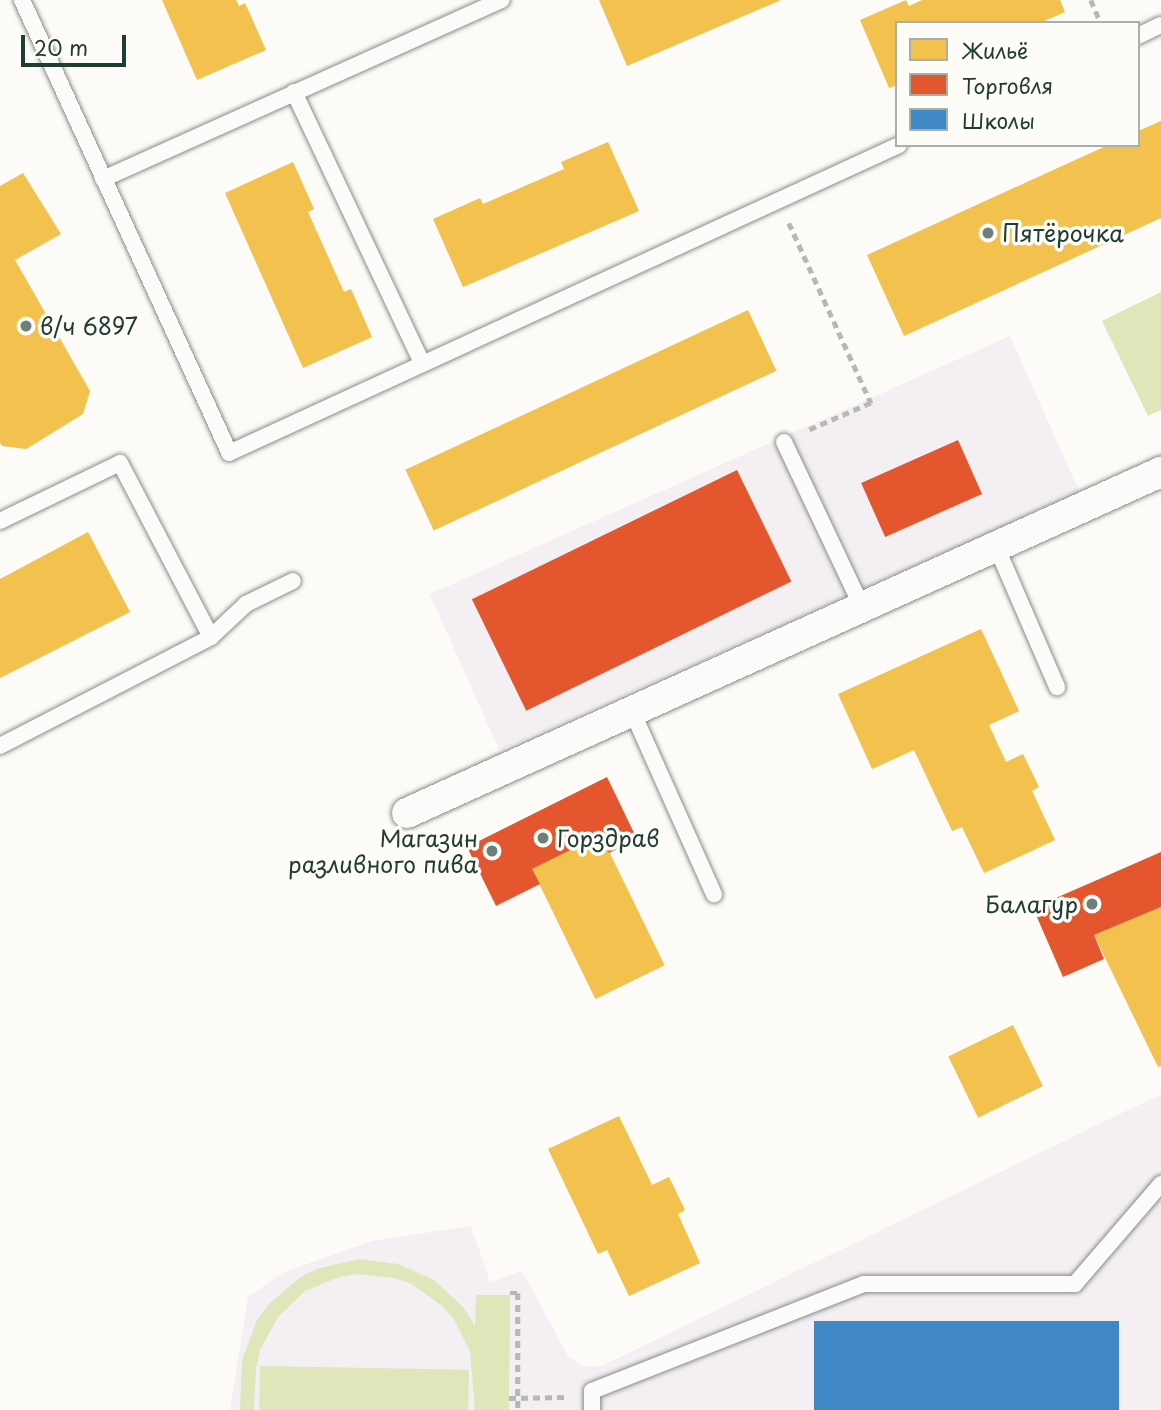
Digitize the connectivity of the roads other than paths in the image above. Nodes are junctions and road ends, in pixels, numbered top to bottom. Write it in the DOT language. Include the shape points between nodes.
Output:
graph roads {
  1 [pos="22,0"];
  2 [pos="502,0"];
  3 [pos="1161,25"];
  4 [pos="1140,35"];
  5 [pos="294,92"];
  6 [pos="895,147"];
  7 [pos="103,179"];
  8 [pos="422,363"];
  9 [pos="784,442"];
  10 [pos="1160,474"];
  11 [pos="0,521"];
  12 [pos="996,546"];
  13 [pos="293,581"];
  14 [pos="862,607"];
  15 [pos="211,636"];
  16 [pos="1057,687"];
  17 [pos="632,711"];
  18 [pos="0,746"];
  19 [pos="407,813"];
  20 [pos="714,894"];
  21 [pos="1161,1184"];
  22 [pos="592,1404"];
  1 -- 7 [label="lane"];
  2 -- 5 [label="lane"];
  3 -- 4 [label="lane"];
  5 -- 7 [label="lane"];
  5 -- 8 [label="lane"];
  6 -- 8 [label="lane"];
  7 -- 8 [label="lane" via="229,453"];
  9 -- 14 [label="lane"];
  10 -- 12 [label="street"];
  11 -- 15 [label="lane" via="120,463"];
  12 -- 14 [label="street"];
  12 -- 16 [label="lane"];
  13 -- 15 [label="lane" via="246,604"];
  14 -- 17 [label="street"];
  15 -- 18 [label="lane"];
  17 -- 19 [label="street"];
  17 -- 20 [label="lane"];
  21 -- 22 [label="lane" via="1075,1284 864,1284 592,1391"];
}
